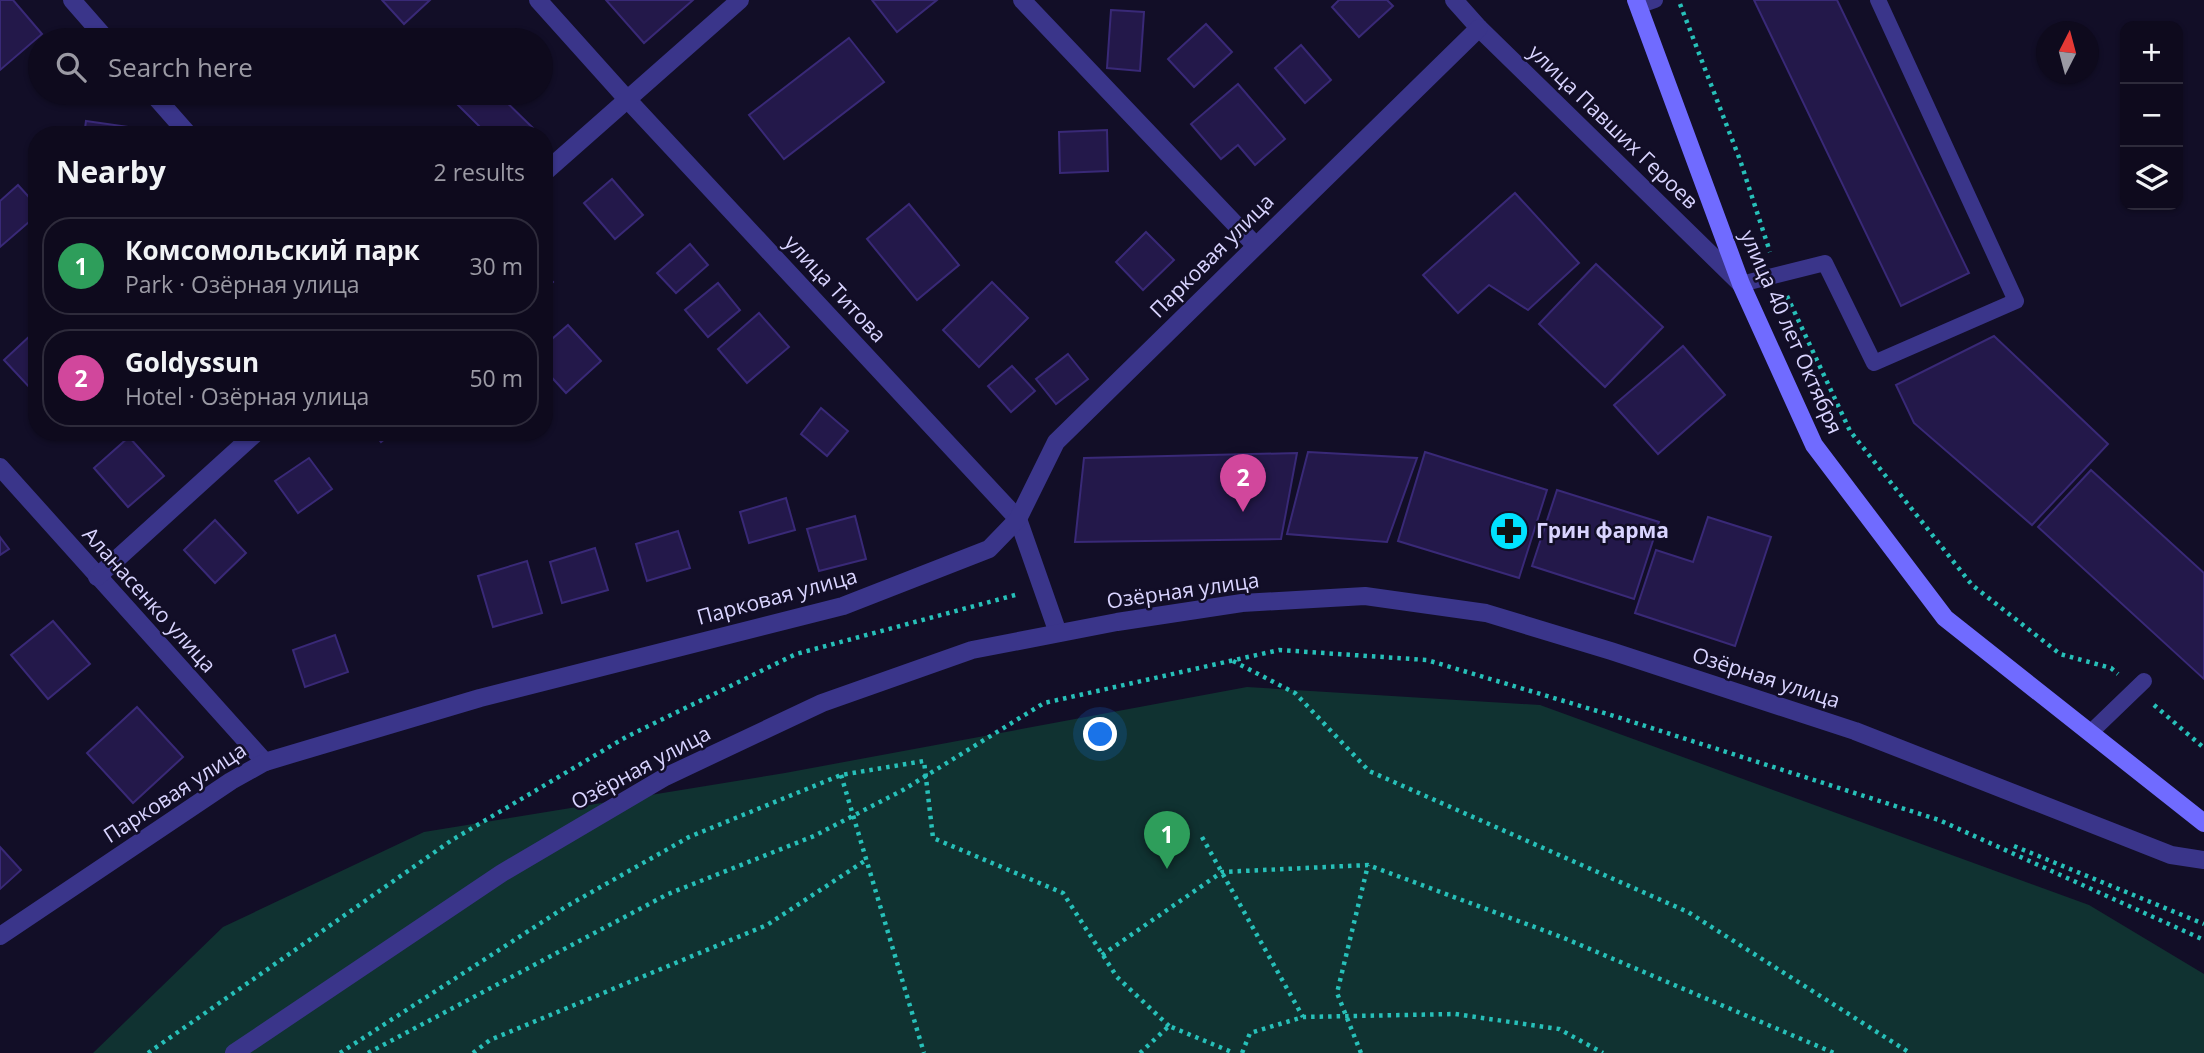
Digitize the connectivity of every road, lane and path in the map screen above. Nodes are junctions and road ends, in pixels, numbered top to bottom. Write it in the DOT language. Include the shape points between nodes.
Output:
graph roads {
  1 [pos="72,0"];
  2 [pos="538,0"];
  3 [pos="740,0"];
  4 [pos="1022,0"];
  5 [pos="1454,0"];
  6 [pos="1656,0"];
  7 [pos="1678,0"];
  8 [pos="1878,0"];
  9 [pos="1637,3"];
  10 [pos="96,28"];
  11 [pos="1479,28"];
  12 [pos="626,98"];
  13 [pos="163,105"];
  14 [pos="181,126"];
  15 [pos="553,165"];
  16 [pos="1255,245"];
  17 [pos="1777,274"];
  18 [pos="1741,284"];
  19 [pos="247,441"];
  20 [pos="0,467"];
  21 [pos="1018,519"];
  22 [pos="97,577"];
  23 [pos="1042,588"];
  24 [pos="1058,633"];
  25 [pos="1232,661"];
  26 [pos="2140,685"];
  27 [pos="2090,733"];
  28 [pos="2204,748"];
  29 [pos="265,762"];
  30 [pos="841,775"];
  31 [pos="2204,823"];
  32 [pos="1202,837"];
  33 [pos="2014,846"];
  34 [pos="866,860"];
  35 [pos="2204,860"];
  36 [pos="1368,865"];
  37 [pos="1222,872"];
  38 [pos="2204,924"];
  39 [pos="0,936"];
  40 [pos="2204,940"];
  41 [pos="1102,955"];
  42 [pos="1346,1014"];
  43 [pos="1303,1017"];
  44 [pos="1170,1027"];
  45 [pos="148,1053"];
  46 [pos="234,1053"];
  47 [pos="340,1053"];
  48 [pos="368,1053"];
  49 [pos="473,1053"];
  50 [pos="924,1053"];
  51 [pos="1140,1053"];
  52 [pos="1234,1053"];
  53 [pos="1242,1053"];
  54 [pos="1362,1053"];
  55 [pos="1603,1053"];
  56 [pos="1834,1053"];
  57 [pos="1910,1053"];
  1 -- 10 [label="street"];
  2 -- 12 [label="street, улица Титова"];
  3 -- 12 [label="street"];
  4 -- 16 [label="street"];
  5 -- 11 [label="street, улица Павших Героев"];
  6 -- 9 [label="lane"];
  7 -- 17 [label="path" via="1740,160"];
  8 -- 17 [label="lane" via="2016,301 1874,363 1825,263"];
  9 -- 18 [label="main road, улица 40 лет Октября"];
  11 -- 16 [label="street, Парковая улица"];
  11 -- 18 [label="street, улица Павших Героев"];
  12 -- 15 [label="street"];
  12 -- 21 [label="street, улица Титова"];
  13 -- 14 [label="street"];
  16 -- 21 [label="street, Парковая улица" via="1056,442"];
  17 -- 18 [label="lane"];
  17 -- 26 [label="path" via="1850,431 1972,584 2060,654 2111,668"];
  18 -- 27 [label="main road, улица 40 лет Октября" via="1814,445 1945,618"];
  19 -- 22 [label="street"];
  20 -- 22 [label="street, Аланасенко улица"];
  21 -- 23 [label="street, улица Титова"];
  21 -- 29 [label="street, Парковая улица" via="989,549 843,606 480,698"];
  22 -- 29 [label="street, Аланасенко улица"];
  23 -- 24 [label="street, улица Титова"];
  23 -- 45 [label="path" via="796,654 626,737 452,840"];
  24 -- 35 [label="street, Озёрная улица" via="1242,603 1365,596 1486,613 1855,731 2171,855"];
  24 -- 46 [label="street, Озёрная улица" via="972,650 822,703 665,777 502,873"];
  25 -- 40 [label="path" via="1279,650 1427,660 1939,820"];
  25 -- 48 [label="path" via="1044,703 859,813 814,836 668,894"];
  25 -- 57 [label="path" via="1295,693 1369,771 1688,912"];
  26 -- 27 [label="lane"];
  26 -- 28 [label="path"];
  27 -- 31 [label="main road, улица 40 лет Октября"];
  29 -- 39 [label="street, Парковая улица"];
  30 -- 34 [label="path"];
  30 -- 41 [label="path" via="924,761 933,838 1063,893"];
  30 -- 47 [label="path" via="689,837 567,906"];
  32 -- 37 [label="path"];
  33 -- 38 [label="path"];
  34 -- 49 [label="path" via="767,925 490,1040"];
  34 -- 50 [label="path"];
  36 -- 37 [label="path"];
  36 -- 42 [label="path" via="1337,993"];
  36 -- 56 [label="path" via="1564,938"];
  37 -- 41 [label="path"];
  37 -- 43 [label="path"];
  41 -- 44 [label="path" via="1117,977"];
  42 -- 43 [label="path"];
  42 -- 54 [label="path"];
  42 -- 55 [label="path" via="1455,1014 1559,1029"];
  43 -- 53 [label="path" via="1250,1033"];
  44 -- 51 [label="path"];
  44 -- 52 [label="path"];
}
